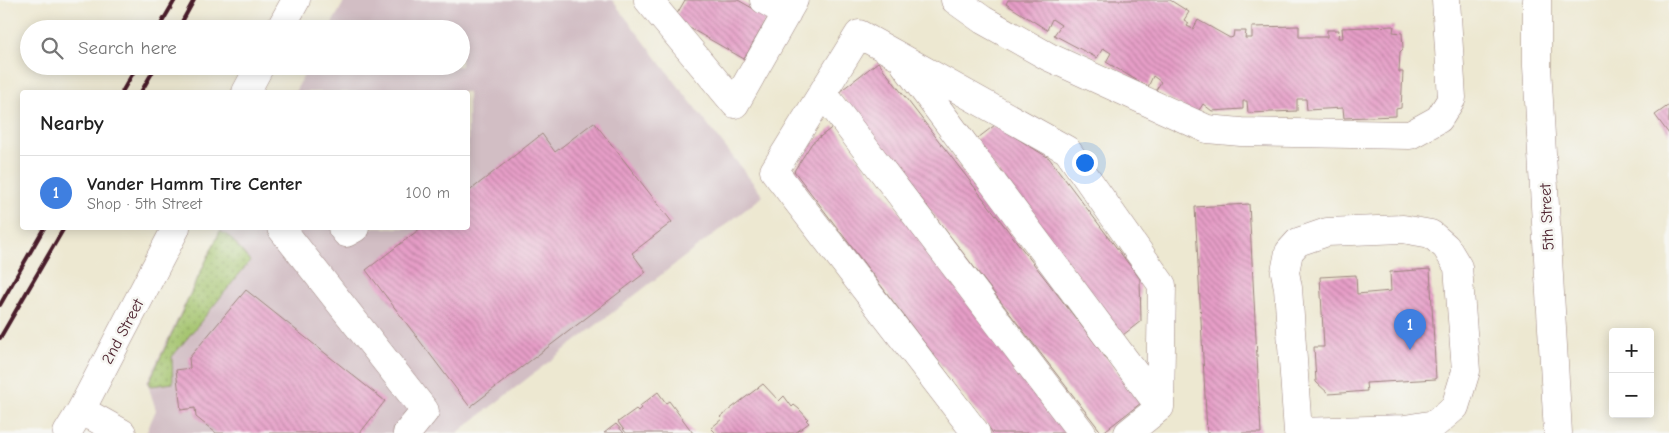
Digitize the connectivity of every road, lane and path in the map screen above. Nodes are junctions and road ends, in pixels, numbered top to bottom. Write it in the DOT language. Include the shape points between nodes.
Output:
graph roads {
  1 [pos="296,0"];
  2 [pos="648,0"];
  3 [pos="764,0"];
  4 [pos="955,0"];
  5 [pos="1446,0"];
  6 [pos="1537,0"];
  7 [pos="791,7"];
  8 [pos="285,20"];
  9 [pos="899,57"];
  10 [pos="255,75"];
  11 [pos="247,90"];
  12 [pos="823,93"];
  13 [pos="175,230"];
  14 [pos="283,230"];
  15 [pos="1160,407"];
  16 [pos="81,410"];
  17 [pos="1299,432"];
  18 [pos="67,433"];
  19 [pos="122,433"];
  20 [pos="407,433"];
  21 [pos="976,433"];
  22 [pos="1082,433"];
  23 [pos="1128,433"];
  24 [pos="1558,433"];
  1 -- 8 [label="main road"];
  2 -- 7 [label="main road" via="735,104"];
  3 -- 7 [label="main road"];
  4 -- 5 [label="main road" via="982,20 1049,58 1208,129 1410,135 1439,119 1452,98"];
  6 -- 24 [label="main road, 5th Street" via="1537,66"];
  9 -- 12 [label="main road" via="859,34"];
  9 -- 15 [label="main road"];
  9 -- 15 [label="main road" via="1067,150 1162,285"];
  10 -- 11 [label="main road"];
  12 -- 21 [label="main road" via="774,172"];
  12 -- 22 [label="main road"];
  13 -- 16 [label="main road, 2nd Street"];
  14 -- 20 [label="main road" via="425,411"];
  15 -- 23 [label="main road"];
  16 -- 18 [label="main road, 2nd Street"];
  16 -- 19 [label="main road"];
  17 -- 17 [label="main road" via="1285,272 1288,252 1298,242 1326,232 1403,229 1432,234 1446,247 1458,267 1466,370 1455,407 1435,424 1405,429"];
}
